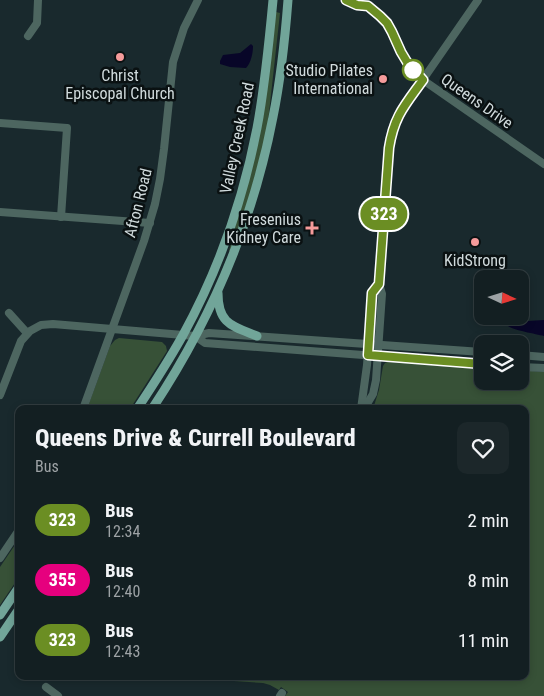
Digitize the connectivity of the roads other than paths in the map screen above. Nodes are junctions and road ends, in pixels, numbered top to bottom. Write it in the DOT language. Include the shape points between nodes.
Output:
graph roads {
  1 [pos="38,0"];
  2 [pos="198,0"];
  3 [pos="273,0"];
  4 [pos="288,0"];
  5 [pos="346,0"];
  6 [pos="478,0"];
  7 [pos="366,3"];
  8 [pos="28,36"];
  9 [pos="423,80"];
  10 [pos="0,123"];
  11 [pos="544,164"];
  12 [pos="0,212"];
  13 [pos="61,216"];
  14 [pos="150,223"];
  15 [pos="379,284"];
  16 [pos="218,289"];
  17 [pos="10,313"];
  18 [pos="112,328"];
  19 [pos="27,333"];
  20 [pos="183,335"];
  21 [pos="195,336"];
  22 [pos="257,336"];
  23 [pos="368,344"];
  24 [pos="379,344"];
  25 [pos="474,351"];
  26 [pos="368,355"];
  27 [pos="378,356"];
  28 [pos="529,356"];
  29 [pos="544,357"];
  30 [pos="474,363"];
  31 [pos="529,367"];
  32 [pos="544,368"];
  33 [pos="0,395"];
  34 [pos="83,405"];
  35 [pos="140,405"];
  36 [pos="155,405"];
  37 [pos="363,405"];
  38 [pos="366,405"];
  39 [pos="15,536"];
  40 [pos="0,558"];
  41 [pos="15,593"];
  42 [pos="0,615"];
  43 [pos="15,615"];
  44 [pos="0,637"];
  45 [pos="46,687"];
  46 [pos="58,696"];
  1 -- 8 [label="street" via="37,23"];
  2 -- 14 [label="street, Afton Road" via="186,22 174,58 160,179"];
  3 -- 20 [label="main road, Valley Creek Road" via="264,89 247,172 221,253"];
  4 -- 16 [label="main road, Valley Creek Road" via="280,75 266,153 243,228"];
  5 -- 7 [label="street, Queens Drive" via="357,5"];
  6 -- 9 [label="street"];
  7 -- 9 [label="street, Queens Drive" via="387,23 407,62"];
  9 -- 11 [label="street, Queens Drive"];
  9 -- 15 [label="street" via="400,112 391,133"];
  10 -- 13 [label="street" via="67,128"];
  12 -- 13 [label="street"];
  13 -- 14 [label="street"];
  14 -- 18 [label="street, Afton Road"];
  15 -- 23 [label="street" via="372,293"];
  15 -- 24 [label="street" via="382,294"];
  16 -- 21 [label="main road, Valley Creek Road"];
  16 -- 22 [label="main road" via="219,306 228,324"];
  17 -- 19 [label="street"];
  18 -- 19 [label="street" via="50,324"];
  18 -- 20 [label="street"];
  18 -- 34 [label="street, Afton Road"];
  19 -- 33 [label="street" via="16,350"];
  20 -- 21 [label="street"];
  20 -- 35 [label="main road, Valley Creek Road"];
  21 -- 22 [label="street" via="210,333"];
  21 -- 26 [label="street" via="205,343"];
  21 -- 36 [label="main road, Valley Creek Road"];
  22 -- 23 [label="street"];
  23 -- 24 [label="street"];
  23 -- 26 [label="street"];
  24 -- 25 [label="street"];
  24 -- 27 [label="street"];
  26 -- 27 [label="street"];
  26 -- 37 [label="street"];
  27 -- 30 [label="street"];
  27 -- 38 [label="street" via="373,394"];
  28 -- 29 [label="street"];
  31 -- 32 [label="street"];
  39 -- 40 [label="street"];
  41 -- 42 [label="main road"];
  43 -- 44 [label="main road"];
  45 -- 46 [label="street"];
}
